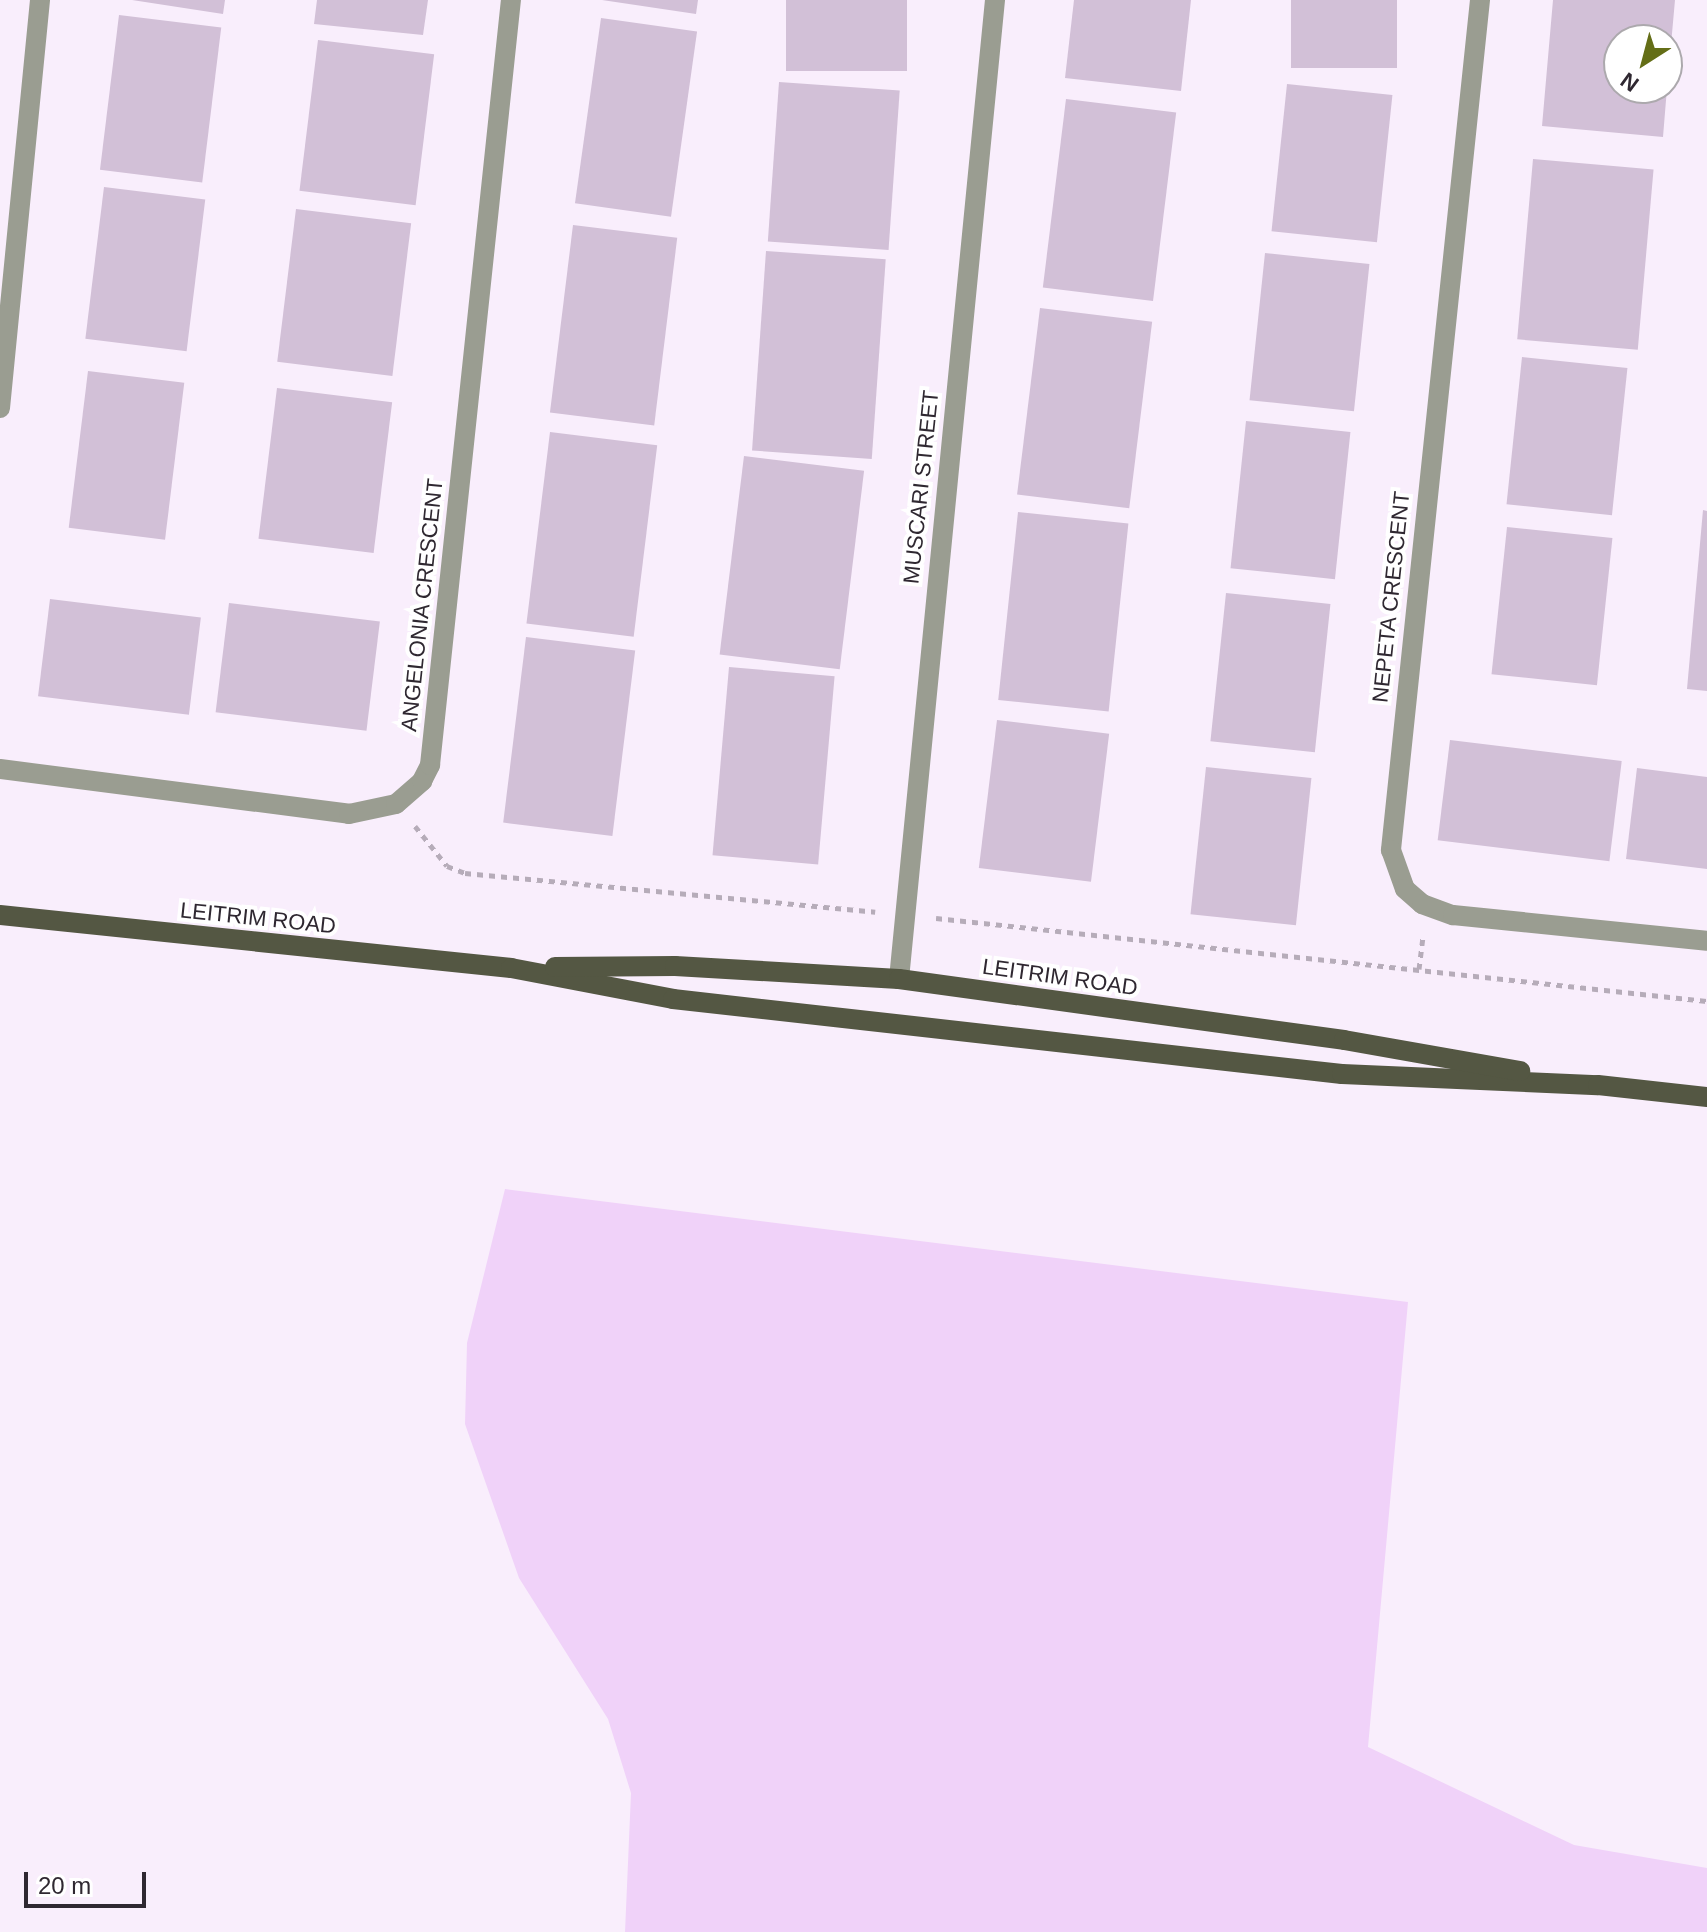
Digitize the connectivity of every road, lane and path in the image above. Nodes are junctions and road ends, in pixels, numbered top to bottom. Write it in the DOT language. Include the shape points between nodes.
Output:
graph roads {
  1 [pos="40,0"];
  2 [pos="511,0"];
  3 [pos="995,0"];
  4 [pos="1480,0"];
  5 [pos="0,408"];
  6 [pos="0,769"];
  7 [pos="398,803"];
  8 [pos="0,915"];
  9 [pos="902,915"];
  10 [pos="1707,941"];
  11 [pos="511,968"];
  12 [pos="899,979"];
  13 [pos="1707,1001"];
  14 [pos="1598,1085"];
  15 [pos="1707,1097"];
  1 -- 5 [label="street"];
  2 -- 7 [label="street, ANGELONIA CRESCENT" via="430,765 412,794"];
  3 -- 9 [label="street, MUSCARI STREET"];
  4 -- 10 [label="street, NEPETA CRESCENT" via="1391,850 1405,889 1422,904 1453,915"];
  6 -- 7 [label="street" via="349,814"];
  7 -- 9 [label="path" via="435,852 458,871"];
  8 -- 11 [label="main road, LEITRIM ROAD"];
  9 -- 12 [label="street, MUSCARI STREET"];
  9 -- 13 [label="path"];
  11 -- 12 [label="main road, LEITRIM ROAD" via="675,966"];
  11 -- 14 [label="main road, LEITRIM ROAD" via="673,999 1342,1074"];
  12 -- 14 [label="main road, LEITRIM ROAD" via="1344,1040"];
  14 -- 15 [label="main road, LEITRIM ROAD"];
}
